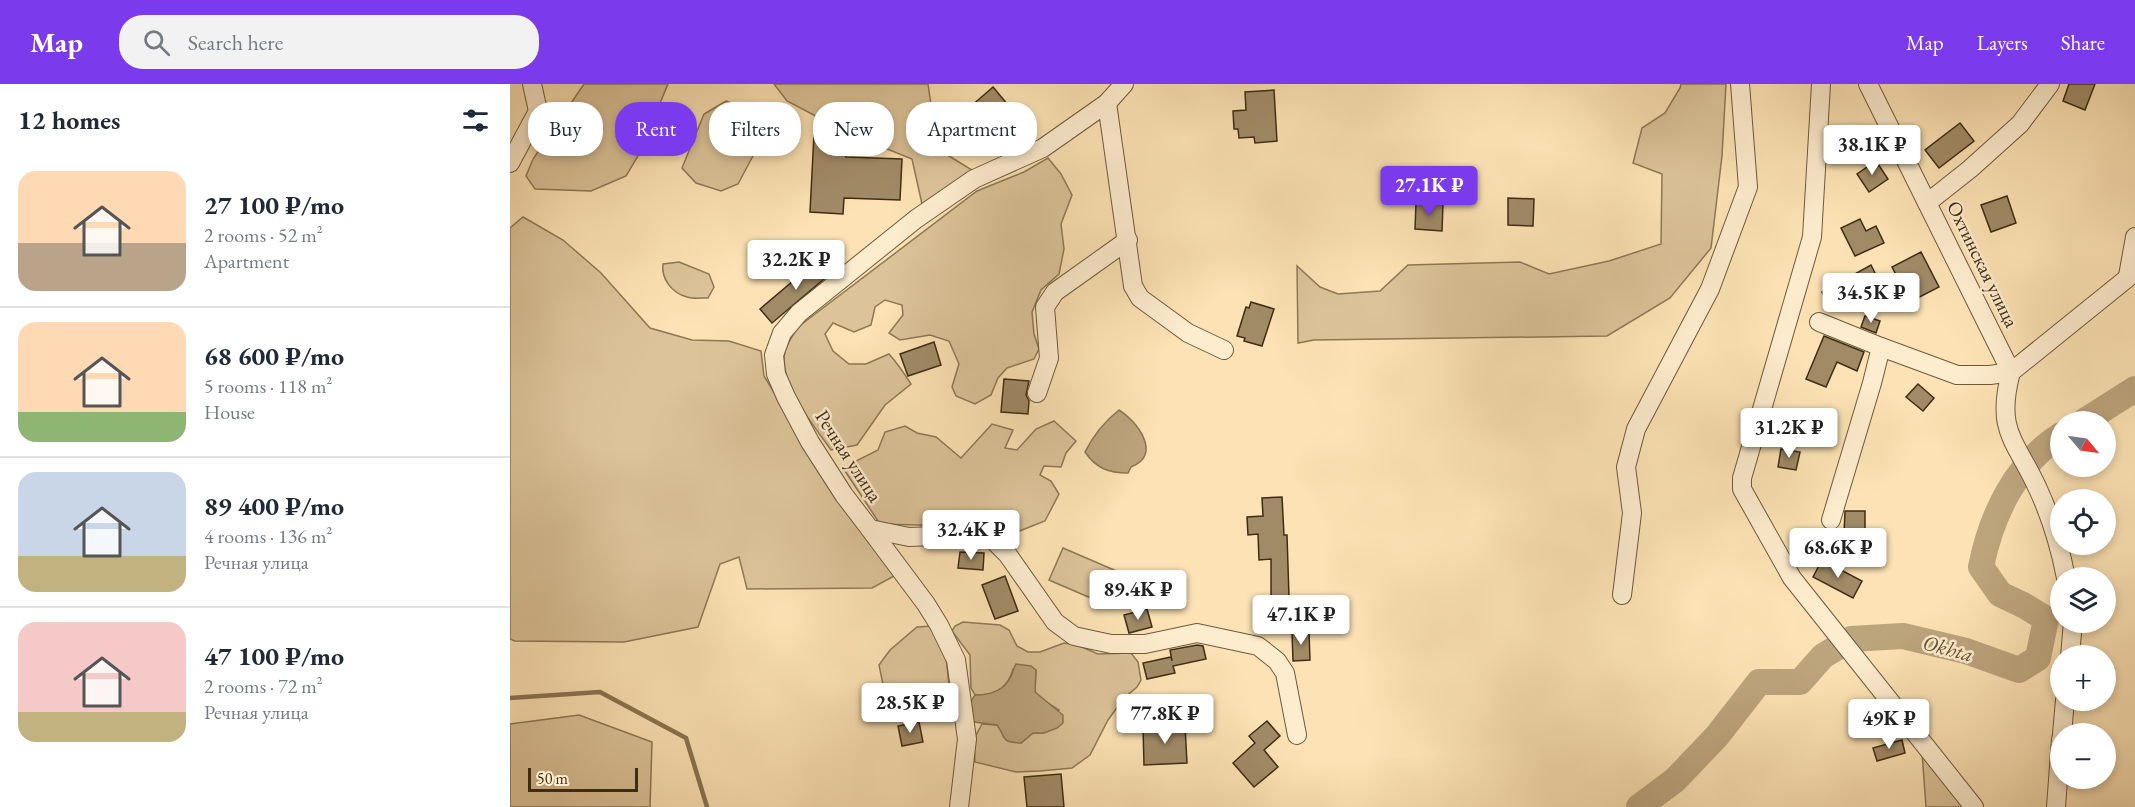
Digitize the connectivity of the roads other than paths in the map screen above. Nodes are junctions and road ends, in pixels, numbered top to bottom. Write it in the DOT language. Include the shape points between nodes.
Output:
graph roads {
  1 [pos="532,84"];
  2 [pos="1124,84"];
  3 [pos="1740,84"];
  4 [pos="1821,84"];
  5 [pos="1868,84"];
  6 [pos="2050,84"];
  7 [pos="1107,104"];
  8 [pos="510,163"];
  9 [pos="1927,203"];
  10 [pos="2135,237"];
  11 [pos="1128,240"];
  12 [pos="2132,274"];
  13 [pos="1819,322"];
  14 [pos="1881,347"];
  15 [pos="1224,350"];
  16 [pos="2011,372"];
  17 [pos="1036,393"];
  18 [pos="1831,520"];
  19 [pos="870,529"];
  20 [pos="2063,567"];
  21 [pos="1622,595"];
  22 [pos="1297,735"];
  23 [pos="2057,789"];
  24 [pos="959,807"];
  25 [pos="1974,807"];
  26 [pos="2056,807"];
  1 -- 8 [label="street" via="538,111"];
  2 -- 7 [label="street, Речная улица"];
  3 -- 21 [label="street" via="1748,187 1710,289 1636,429 1626,467 1632,513"];
  4 -- 25 [label="street" via="1812,237 1742,489 1792,578"];
  5 -- 9 [label="street, Охтинская улица"];
  6 -- 9 [label="street" via="2020,124"];
  7 -- 11 [label="street"];
  7 -- 19 [label="street, Речная улица" via="1043,148 974,179 916,219 800,313 782,333 774,355 776,374 786,397 810,442"];
  9 -- 16 [label="street, Охтинская улица"];
  10 -- 12 [label="street"];
  11 -- 15 [label="street" via="1133,286 1140,298 1188,333"];
  11 -- 17 [label="street" via="1049,300 1045,307 1049,358"];
  12 -- 16 [label="street"];
  13 -- 14 [label="street"];
  14 -- 16 [label="street" via="1957,375"];
  14 -- 18 [label="street"];
  16 -- 20 [label="street" via="2005,395 2010,437 2049,515"];
  19 -- 22 [label="street, Речная улица" via="909,537 992,539 1008,555 1055,622 1074,636 1111,644 1145,644 1197,633 1258,646 1285,673"];
  19 -- 24 [label="street" via="926,604 956,660 968,740"];
  23 -- 26 [label="street"];
}
